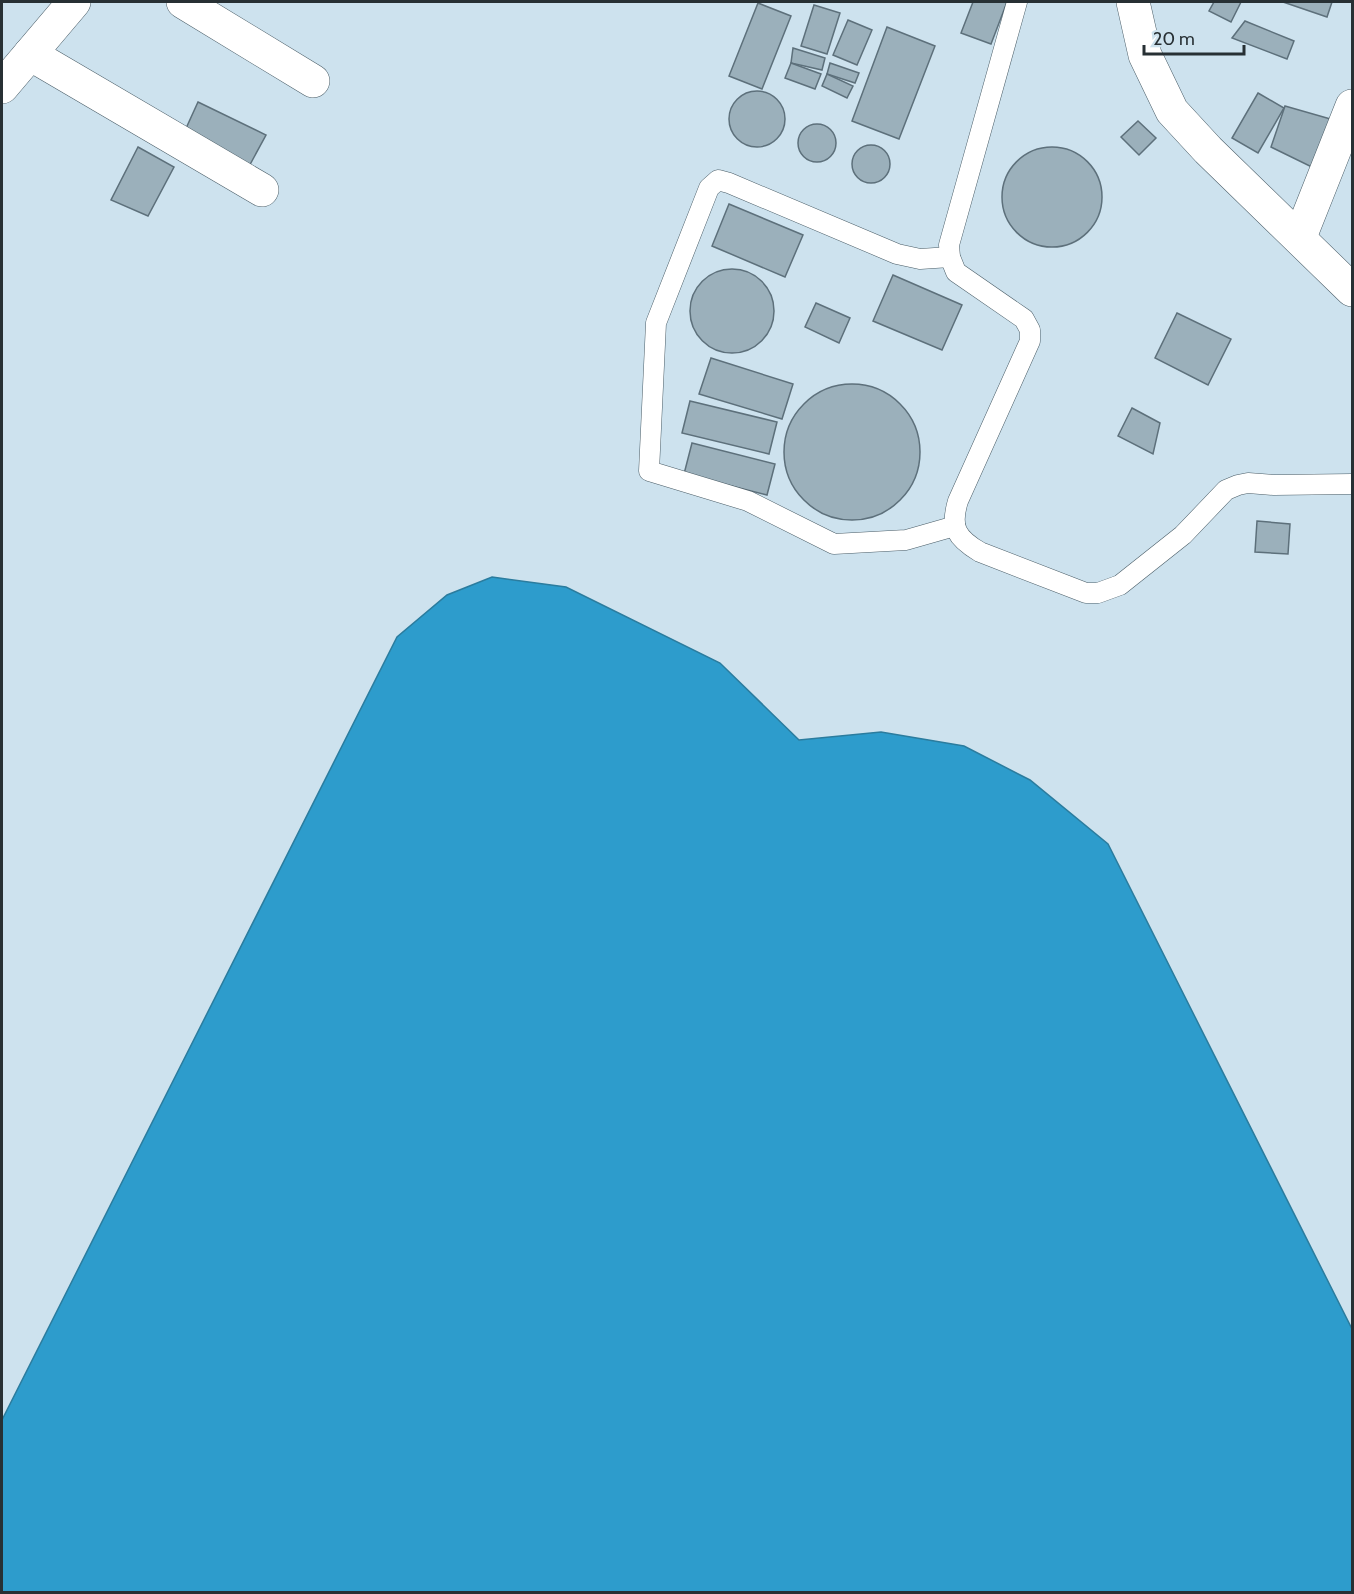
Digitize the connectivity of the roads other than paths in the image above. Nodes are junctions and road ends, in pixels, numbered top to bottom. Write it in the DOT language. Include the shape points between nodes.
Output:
graph roads {
  1 [pos="74,2"];
  2 [pos="183,2"];
  3 [pos="1017,2"];
  4 [pos="1133,2"];
  5 [pos="30,54"];
  6 [pos="314,81"];
  7 [pos="2,87"];
  8 [pos="1353,106"];
  9 [pos="262,190"];
  10 [pos="1300,237"];
  11 [pos="950,257"];
  12 [pos="1353,290"];
  13 [pos="1353,484"];
  14 [pos="955,526"];
  1 -- 5 [label="street"];
  2 -- 6 [label="street"];
  3 -- 11 [label="lane" via="952,231"];
  4 -- 10 [label="street" via="1145,55 1172,111"];
  5 -- 7 [label="street"];
  5 -- 9 [label="street"];
  8 -- 10 [label="street"];
  10 -- 12 [label="street"];
  11 -- 14 [label="lane" via="956,272 1024,319 1030,330 1030,341 958,501"];
  11 -- 14 [label="lane" via="920,259 897,254 718,180 708,188 656,323 649,471 748,501 834,544 906,540"];
  13 -- 14 [label="lane" via="1248,483 1226,490 1183,535 1120,585 1098,593 1086,593 980,552 959,536"];
}
